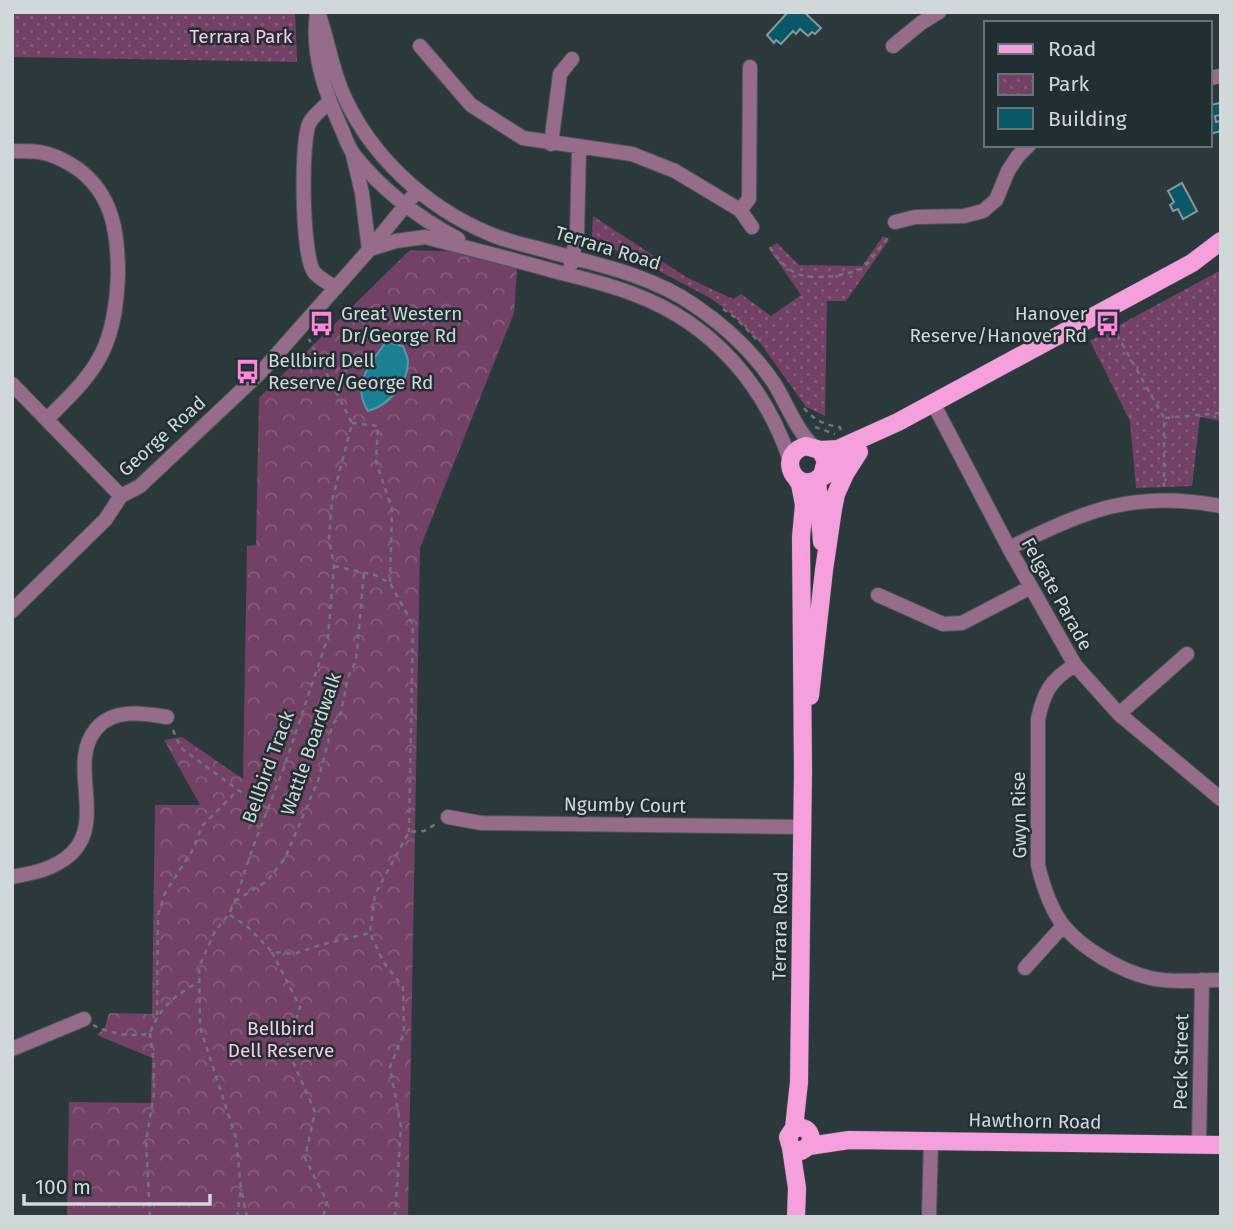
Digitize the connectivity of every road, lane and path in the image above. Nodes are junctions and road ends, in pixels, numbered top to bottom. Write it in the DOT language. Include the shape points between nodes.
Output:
graph roads {
  1 [pos="318,12"];
  2 [pos="939,12"];
  3 [pos="420,46"];
  4 [pos="893,46"];
  5 [pos="572,59"];
  6 [pos="750,67"];
  7 [pos="329,102"];
  8 [pos="551,144"];
  9 [pos="1027,147"];
  10 [pos="579,148"];
  11 [pos="12,151"];
  12 [pos="353,154"];
  13 [pos="417,191"];
  14 [pos="405,206"];
  15 [pos="740,210"];
  16 [pos="895,222"];
  17 [pos="752,227"];
  18 [pos="1221,241"];
  19 [pos="770,247"];
  20 [pos="369,250"];
  21 [pos="478,250"];
  22 [pos="1221,250"];
  23 [pos="574,258"];
  24 [pos="1192,263"];
  25 [pos="567,274"];
  26 [pos="336,288"];
  27 [pos="302,326"];
  28 [pos="1112,326"];
  29 [pos="12,384"];
  30 [pos="933,403"];
  31 [pos="1221,413"];
  32 [pos="48,418"];
  33 [pos="1164,418"];
  34 [pos="898,422"];
  35 [pos="352,423"];
  36 [pos="816,448"];
  37 [pos="859,452"];
  38 [pos="793,469"];
  39 [pos="820,477"];
  40 [pos="1164,486"];
  41 [pos="121,496"];
  42 [pos="1221,506"];
  43 [pos="1009,548"];
  44 [pos="334,566"];
  45 [pos="824,570"];
  46 [pos="364,572"];
  47 [pos="390,583"];
  48 [pos="1031,587"];
  49 [pos="878,595"];
  50 [pos="12,611"];
  51 [pos="1187,654"];
  52 [pos="1074,665"];
  53 [pos="1119,714"];
  54 [pos="167,717"];
  55 [pos="803,771"];
  56 [pos="238,790"];
  57 [pos="1221,799"];
  58 [pos="268,808"];
  59 [pos="448,817"];
  60 [pos="802,827"];
  61 [pos="409,832"];
  62 [pos="12,877"];
  63 [pos="236,901"];
  64 [pos="229,914"];
  65 [pos="1063,926"];
  66 [pos="370,933"];
  67 [pos="272,952"];
  68 [pos="1026,968"];
  69 [pos="1202,980"];
  70 [pos="1221,980"];
  71 [pos="198,982"];
  72 [pos="157,1015"];
  73 [pos="84,1019"];
  74 [pos="150,1033"];
  75 [pos="12,1049"];
  76 [pos="803,1139"];
  77 [pos="931,1140"];
  78 [pos="1199,1144"];
  79 [pos="1221,1145"];
  80 [pos="241,1188"];
  81 [pos="150,1217"];
  82 [pos="237,1217"];
  83 [pos="247,1217"];
  84 [pos="323,1217"];
  85 [pos="395,1217"];
  86 [pos="796,1217"];
  87 [pos="929,1217"];
  1 -- 7 [label="street, Terrara Road" via="316,47"];
  1 -- 13 [label="street, Terrara Road" via="342,91 387,161"];
  2 -- 4 [label="street"];
  3 -- 8 [label="street" via="471,105 523,138"];
  5 -- 8 [label="street" via="560,74"];
  6 -- 15 [label="street" via="748,198"];
  7 -- 12 [label="street, Terrara Road"];
  7 -- 26 [label="street" via="310,122 305,141 306,252 313,272"];
  8 -- 10 [label="street"];
  9 -- 16 [label="street" via="996,200 983,211"];
  10 -- 15 [label="street" via="632,154 675,171"];
  10 -- 23 [label="street"];
  11 -- 32 [label="street" via="60,158 91,180 111,211 118,247 117,298 103,351 86,379"];
  12 -- 14 [label="street, Terrara Road"];
  12 -- 20 [label="street"];
  13 -- 14 [label="street"];
  13 -- 23 [label="street, Terrara Road" via="492,235"];
  14 -- 20 [label="street, George Road"];
  14 -- 21 [label="street, Terrara Road"];
  15 -- 17 [label="street"];
  16 -- 19 [label="path" via="864,268 845,274 796,273"];
  18 -- 24 [label="main road"];
  20 -- 21 [label="street, Terrara Road" via="425,237"];
  20 -- 26 [label="street, George Road"];
  21 -- 25 [label="street, Terrara Road"];
  22 -- 24 [label="main road"];
  23 -- 25 [label="street"];
  23 -- 36 [label="street, Terrara Road" via="649,281 713,318 745,347 773,383 804,438"];
  24 -- 30 [label="main road"];
  25 -- 38 [label="street, Terrara Road" via="661,305 720,345 759,394"];
  26 -- 27 [label="street, George Road"];
  27 -- 35 [label="path"];
  27 -- 41 [label="street, George Road" via="262,371 150,477"];
  28 -- 33 [label="path"];
  29 -- 32 [label="street"];
  30 -- 34 [label="main road"];
  30 -- 43 [label="street, Felgate Parade"];
  31 -- 33 [label="path"];
  32 -- 41 [label="street"];
  33 -- 40 [label="path"];
  34 -- 36 [label="main road" via="838,449"];
  34 -- 37 [label="main road"];
  35 -- 44 [label="path, Bellbird Track" via="332,501 329,538"];
  35 -- 47 [label="path" via="378,426 376,461 392,509"];
  36 -- 38 [label="main road" via="796,450"];
  36 -- 39 [label="main road" via="826,461"];
  37 -- 39 [label="main road"];
  37 -- 45 [label="main road, Terrara Road" via="836,494"];
  38 -- 39 [label="main road" via="807,482"];
  38 -- 55 [label="main road, Terrara Road" via="804,505"];
  39 -- 45 [label="main road, Terrara Road"];
  41 -- 50 [label="street, George Road" via="105,520"];
  42 -- 43 [label="street" via="1178,501 1119,504 1080,515"];
  43 -- 48 [label="street, Felgate Parade"];
  44 -- 46 [label="path"];
  44 -- 58 [label="path, Bellbird Track" via="328,637"];
  45 -- 55 [label="main road, Terrara Road"];
  46 -- 47 [label="path"];
  46 -- 63 [label="path, Wattle Boardwalk" via="356,661 318,780 285,858 267,881"];
  47 -- 61 [label="path" via="413,625"];
  48 -- 49 [label="street" via="962,623 943,624"];
  48 -- 52 [label="street, Felgate Parade"];
  51 -- 53 [label="street"];
  52 -- 53 [label="street, Felgate Parade"];
  52 -- 65 [label="street, Gwyn Rise" via="1050,684 1038,719 1038,865 1043,887"];
  53 -- 57 [label="street, Felgate Parade"];
  54 -- 56 [label="path" via="181,748"];
  54 -- 62 [label="street" via="119,715 100,723 88,738 86,820 74,851 45,870"];
  55 -- 60 [label="main road, Terrara Road"];
  56 -- 58 [label="path"];
  56 -- 72 [label="path" via="202,826 165,893 158,915"];
  58 -- 63 [label="path, Bellbird Track"];
  59 -- 60 [label="street, Ngumby Court" via="481,823"];
  59 -- 61 [label="path" via="424,831"];
  60 -- 76 [label="main road, Terrara Road" via="799,1082"];
  61 -- 66 [label="path" via="375,894"];
  63 -- 64 [label="path, Bellbird Track"];
  64 -- 67 [label="path"];
  64 -- 71 [label="path, Bellbird Track" via="215,931 199,967"];
  65 -- 68 [label="street"];
  65 -- 69 [label="street, Gwyn Rise" via="1099,955 1133,973 1153,979"];
  66 -- 67 [label="path" via="294,954"];
  66 -- 85 [label="path" via="384,963 403,987 404,1033 390,1067 401,1127"];
  67 -- 84 [label="path" via="300,1007 287,1048 315,1112 305,1158 327,1202"];
  69 -- 70 [label="street, Gwyn Rise"];
  69 -- 78 [label="street, Peck Street"];
  71 -- 72 [label="path"];
  71 -- 80 [label="path, Bellbird Track" via="200,1027 236,1138"];
  72 -- 74 [label="path"];
  73 -- 74 [label="path" via="105,1032"];
  73 -- 75 [label="street"];
  74 -- 81 [label="path" via="155,1064 146,1141"];
  76 -- 77 [label="main road, Hawthorn Road"];
  76 -- 86 [label="main road, Terrara Road"];
  77 -- 78 [label="main road, Hawthorn Road"];
  77 -- 87 [label="street"];
  78 -- 79 [label="main road, Hawthorn Road"];
  80 -- 82 [label="path, Bellbird Track"];
  80 -- 83 [label="path"];
}
